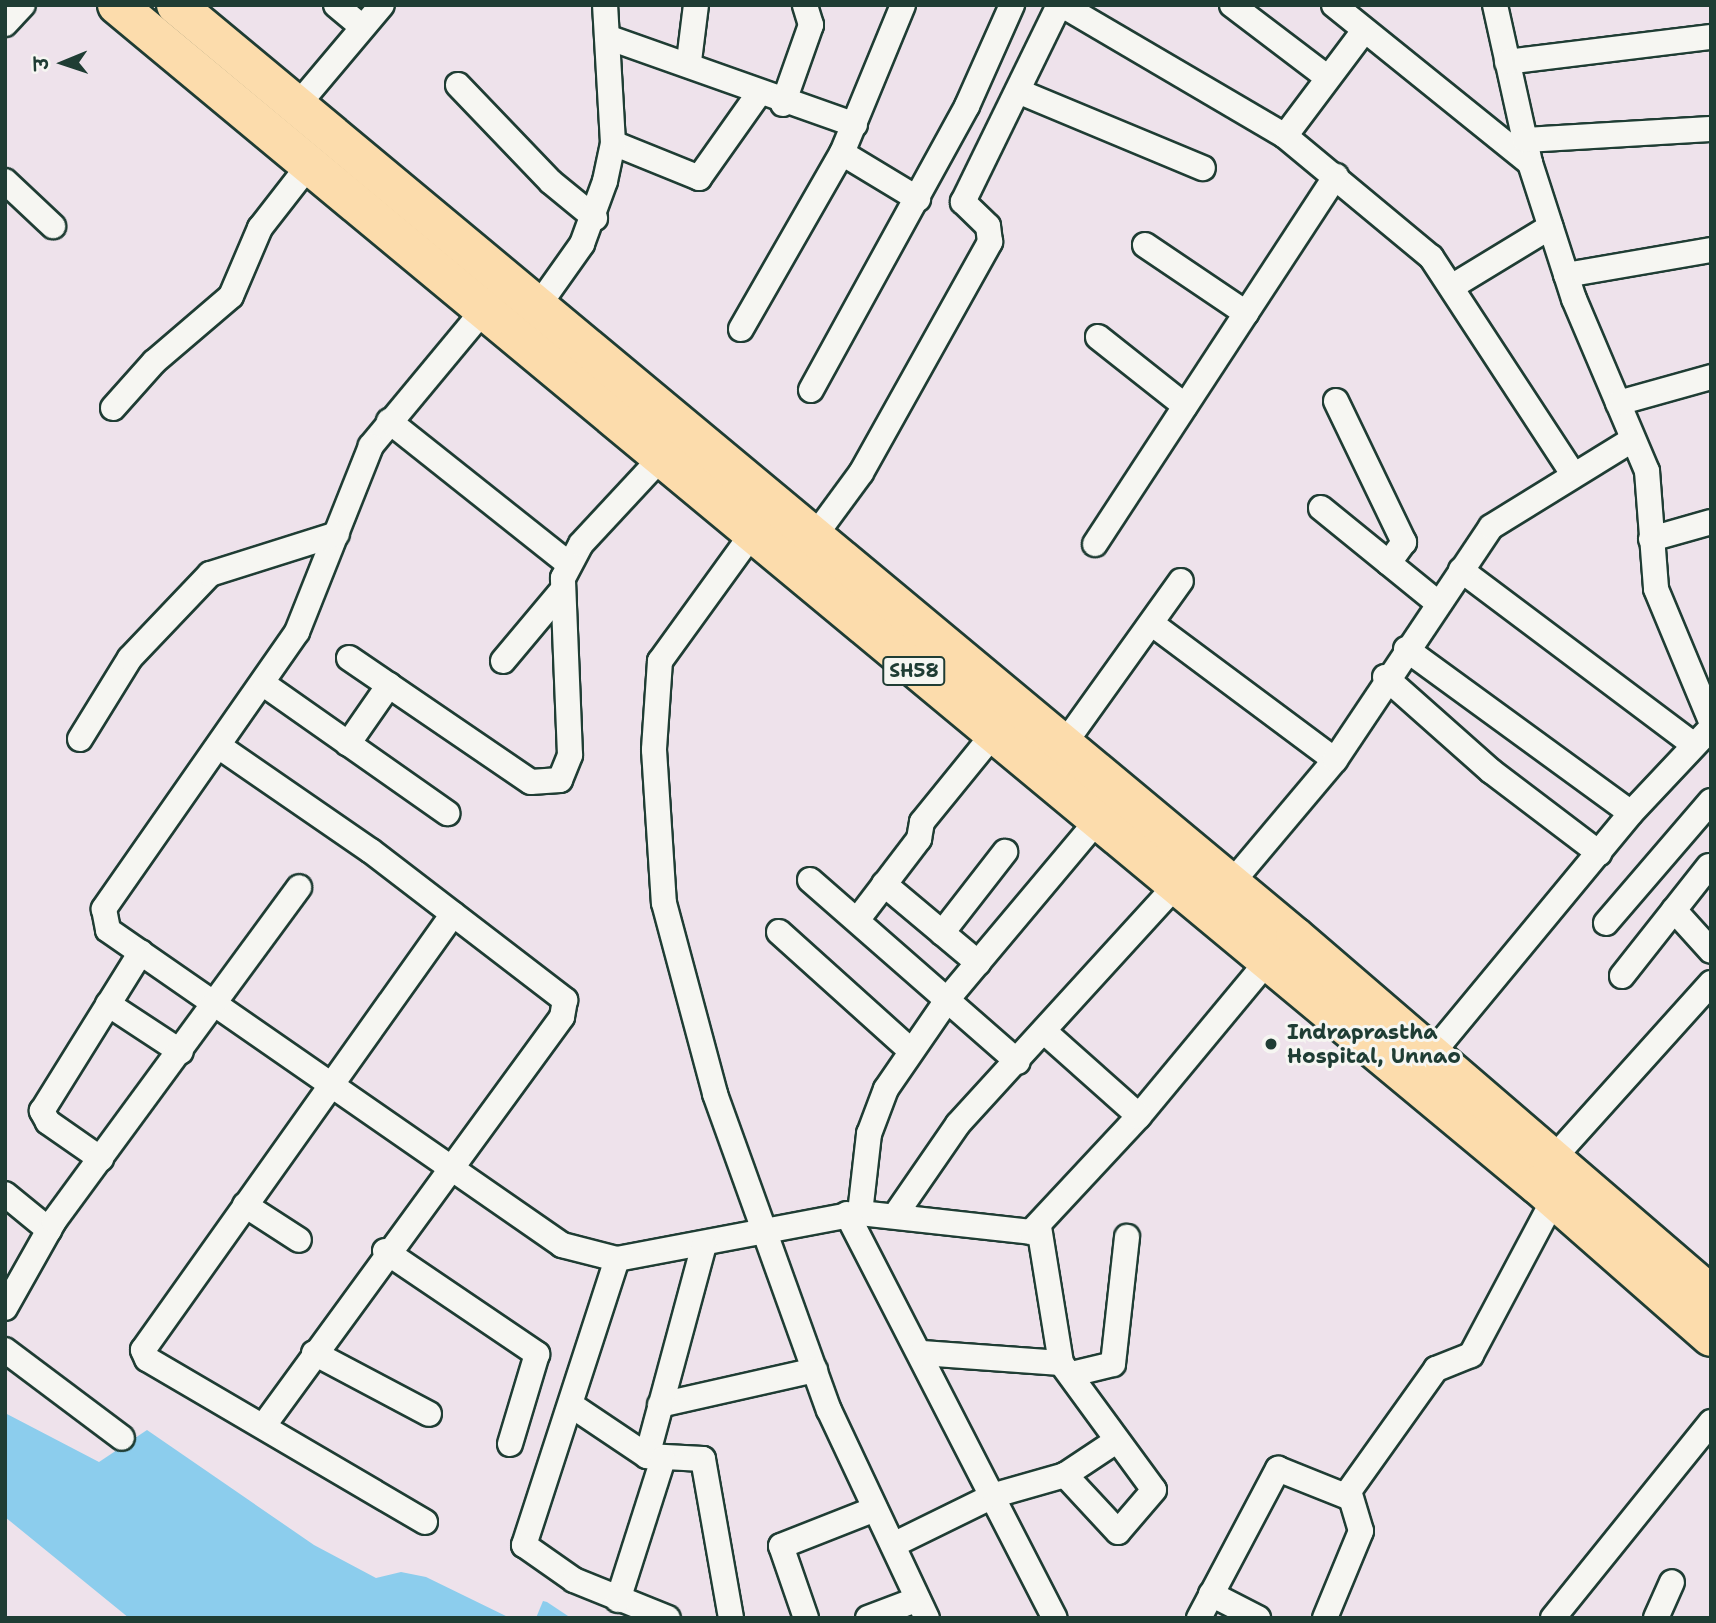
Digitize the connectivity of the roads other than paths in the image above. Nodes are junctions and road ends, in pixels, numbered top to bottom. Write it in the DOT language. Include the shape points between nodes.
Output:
graph roads {
  1 [pos="23,5"];
  2 [pos="117,5"];
  3 [pos="336,5"];
  4 [pos="382,5"];
  5 [pos="606,5"];
  6 [pos="696,5"];
  7 [pos="805,5"];
  8 [pos="903,5"];
  9 [pos="1012,5"];
  10 [pos="1061,5"];
  11 [pos="1233,5"];
  12 [pos="1334,5"];
  13 [pos="1495,5"];
  14 [pos="182,7"];
  15 [pos="5,24"];
  16 [pos="362,27"];
  17 [pos="1363,32"];
  18 [pos="607,37"];
  19 [pos="1711,37"];
  20 [pos="689,61"];
  21 [pos="1507,62"];
  22 [pos="1327,77"];
  23 [pos="458,85"];
  24 [pos="760,92"];
  25 [pos="1020,92"];
  26 [pos="783,104"];
  27 [pos="296,107"];
  28 [pos="964,110"];
  29 [pos="855,125"];
  30 [pos="1002,127"];
  31 [pos="1711,129"];
  32 [pos="1285,136"];
  33 [pos="613,143"];
  34 [pos="1527,152"];
  35 [pos="842,153"];
  36 [pos="309,165"];
  37 [pos="1203,168"];
  38 [pos="1336,176"];
  39 [pos="5,181"];
  40 [pos="918,199"];
  41 [pos="595,218"];
  42 [pos="53,226"];
  43 [pos="1550,227"];
  44 [pos="1145,245"];
  45 [pos="1711,250"];
  46 [pos="1566,275"];
  47 [pos="1453,286"];
  48 [pos="495,297"];
  49 [pos="536,309"];
  50 [pos="1246,313"];
  51 [pos="741,329"];
  52 [pos="1098,337"];
  53 [pos="1711,377"];
  54 [pos="811,390"];
  55 [pos="1336,401"];
  56 [pos="1618,403"];
  57 [pos="1185,406"];
  58 [pos="113,408"];
  59 [pos="390,421"];
  60 [pos="1632,440"];
  61 [pos="661,458"];
  62 [pos="1573,474"];
  63 [pos="1321,508"];
  64 [pos="1711,522"];
  65 [pos="337,534"];
  66 [pos="752,534"];
  67 [pos="1651,539"];
  68 [pos="811,541"];
  69 [pos="1095,544"];
  70 [pos="1389,563"];
  71 [pos="569,564"];
  72 [pos="1461,570"];
  73 [pos="1181,581"];
  74 [pos="560,593"];
  75 [pos="1438,603"];
  76 [pos="1154,626"];
  77 [pos="1406,649"];
  78 [pos="349,658"];
  79 [pos="503,661"];
  80 [pos="1385,677"];
  81 [pos="265,685"];
  82 [pos="388,685"];
  83 [pos="1711,721"];
  84 [pos="992,736"];
  85 [pos="1702,736"];
  86 [pos="80,739"];
  87 [pos="348,744"];
  88 [pos="220,747"];
  89 [pos="1062,747"];
  90 [pos="1335,760"];
  91 [pos="1711,801"];
  92 [pos="447,813"];
  93 [pos="1631,813"];
  94 [pos="1097,822"];
  95 [pos="1005,852"];
  96 [pos="1599,853"];
  97 [pos="1709,866"];
  98 [pos="810,880"];
  99 [pos="884,884"];
  100 [pos="1175,886"];
  101 [pos="299,887"];
  102 [pos="1218,899"];
  103 [pos="1674,910"];
  104 [pos="453,914"];
  105 [pos="858,919"];
  106 [pos="1606,923"];
  107 [pos="779,932"];
  108 [pos="942,933"];
  109 [pos="1711,951"];
  110 [pos="141,952"];
  111 [pos="1267,962"];
  112 [pos="978,963"];
  113 [pos="1622,976"];
  114 [pos="1711,983"];
  115 [pos="950,996"];
  116 [pos="108,1004"];
  117 [pos="217,1004"];
  118 [pos="1047,1034"];
  119 [pos="910,1050"];
  120 [pos="181,1052"];
  121 [pos="1430,1056"];
  122 [pos="1018,1062"];
  123 [pos="331,1085"];
  124 [pos="1139,1116"];
  125 [pos="101,1159"];
  126 [pos="1550,1162"];
  127 [pos="449,1169"];
  128 [pos="5,1194"];
  129 [pos="1554,1199"];
  130 [pos="246,1205"];
  131 [pos="853,1213"];
  132 [pos="896,1214"];
  133 [pos="1039,1227"];
  134 [pos="764,1229"];
  135 [pos="49,1230"];
  136 [pos="1127,1237"];
  137 [pos="299,1240"];
  138 [pos="704,1245"];
  139 [pos="385,1251"];
  140 [pos="617,1259"];
  141 [pos="5,1308"];
  142 [pos="1707,1317"];
  143 [pos="5,1350"];
  144 [pos="314,1353"];
  145 [pos="922,1353"];
  146 [pos="1067,1368"];
  147 [pos="814,1370"];
  148 [pos="660,1405"];
  149 [pos="574,1407"];
  150 [pos="429,1415"];
  151 [pos="1711,1422"];
  152 [pos="264,1425"];
  153 [pos="122,1438"];
  154 [pos="1116,1441"];
  155 [pos="510,1444"];
  156 [pos="655,1457"];
  157 [pos="1065,1475"];
  158 [pos="995,1495"];
  159 [pos="1348,1497"];
  160 [pos="875,1508"];
  161 [pos="425,1522"];
  162 [pos="893,1545"];
  163 [pos="1672,1582"];
  164 [pos="1211,1594"];
  165 [pos="618,1600"];
  166 [pos="923,1608"];
  167 [pos="668,1618"];
  168 [pos="731,1618"];
  169 [pos="806,1618"];
  170 [pos="868,1618"];
  171 [pos="1055,1618"];
  172 [pos="1199,1618"];
  173 [pos="1258,1618"];
  174 [pos="1325,1618"];
  175 [pos="1553,1618"];
  176 [pos="1656,1618"];
  1 -- 15 [label="street"];
  2 -- 36 [label="main road, SH58"];
  3 -- 16 [label="street"];
  4 -- 16 [label="street"];
  5 -- 18 [label="street"];
  6 -- 20 [label="street"];
  7 -- 26 [label="street" via="811,24"];
  8 -- 29 [label="street"];
  9 -- 28 [label="street"];
  10 -- 25 [label="street"];
  10 -- 32 [label="street"];
  11 -- 22 [label="street"];
  12 -- 17 [label="street"];
  13 -- 21 [label="street"];
  14 -- 27 [label="main road, SH58"];
  16 -- 27 [label="street"];
  17 -- 22 [label="street"];
  17 -- 34 [label="street"];
  18 -- 20 [label="street"];
  18 -- 33 [label="street"];
  19 -- 21 [label="street"];
  20 -- 24 [label="street"];
  21 -- 34 [label="street"];
  22 -- 32 [label="street"];
  23 -- 41 [label="street" via="541,173"];
  24 -- 26 [label="street"];
  24 -- 33 [label="street" via="699,178"];
  25 -- 30 [label="street"];
  25 -- 37 [label="street"];
  26 -- 29 [label="street"];
  27 -- 48 [label="main road, SH58"];
  28 -- 30 [label="street"];
  28 -- 40 [label="street"];
  29 -- 35 [label="street"];
  30 -- 68 [label="street" via="963,202 988,226 990,242 861,473"];
  31 -- 34 [label="street"];
  32 -- 38 [label="street"];
  33 -- 41 [label="street"];
  34 -- 43 [label="street"];
  35 -- 40 [label="street"];
  35 -- 51 [label="street"];
  36 -- 48 [label="main road, SH58"];
  36 -- 58 [label="street" via="260,228 231,296 154,362"];
  38 -- 47 [label="street" via="1431,257"];
  38 -- 50 [label="street"];
  39 -- 42 [label="street"];
  40 -- 54 [label="street"];
  41 -- 49 [label="street"];
  43 -- 46 [label="street"];
  43 -- 47 [label="street"];
  44 -- 50 [label="street"];
  45 -- 46 [label="street"];
  46 -- 56 [label="street"];
  47 -- 62 [label="street"];
  48 -- 49 [label="main road, SH58"];
  48 -- 59 [label="street"];
  48 -- 61 [label="main road, SH58"];
  49 -- 68 [label="main road, SH58"];
  50 -- 57 [label="street"];
  52 -- 57 [label="street"];
  53 -- 56 [label="street"];
  55 -- 70 [label="street" via="1404,542"];
  56 -- 60 [label="street"];
  57 -- 69 [label="street"];
  59 -- 65 [label="street" via="362,462"];
  59 -- 71 [label="street"];
  60 -- 62 [label="street"];
  60 -- 67 [label="street" via="1647,471"];
  61 -- 66 [label="main road, SH58"];
  61 -- 71 [label="street"];
  62 -- 72 [label="street" via="1503,515"];
  63 -- 70 [label="street"];
  64 -- 67 [label="street"];
  65 -- 81 [label="street" via="319,589"];
  65 -- 86 [label="street" via="210,574 130,659"];
  66 -- 84 [label="main road, SH58"];
  66 -- 134 [label="street" via="667,644 655,687 654,750 656,851 676,964"];
  67 -- 83 [label="street" via="1656,589"];
  68 -- 89 [label="main road, SH58"];
  70 -- 75 [label="street"];
  71 -- 74 [label="street"];
  72 -- 75 [label="street"];
  72 -- 85 [label="street"];
  73 -- 76 [label="street"];
  74 -- 79 [label="street"];
  74 -- 82 [label="street" via="569,755 554,783 531,782"];
  75 -- 77 [label="street"];
  76 -- 89 [label="street"];
  76 -- 90 [label="street"];
  77 -- 80 [label="street"];
  77 -- 93 [label="street"];
  78 -- 82 [label="street"];
  80 -- 90 [label="street"];
  80 -- 96 [label="street" via="1492,771"];
  81 -- 87 [label="street"];
  81 -- 88 [label="street"];
  82 -- 87 [label="street"];
  84 -- 94 [label="main road, SH58"];
  84 -- 99 [label="street" via="922,822 919,839"];
  85 -- 93 [label="street"];
  87 -- 92 [label="street"];
  88 -- 104 [label="street"];
  88 -- 110 [label="street" via="102,915 108,930"];
  89 -- 102 [label="main road, SH58"];
  90 -- 102 [label="street"];
  91 -- 106 [label="street"];
  93 -- 96 [label="street"];
  94 -- 100 [label="main road, SH58"];
  94 -- 112 [label="street"];
  95 -- 108 [label="street"];
  96 -- 121 [label="street"];
  97 -- 103 [label="street"];
  98 -- 105 [label="street"];
  99 -- 105 [label="street"];
  99 -- 108 [label="street"];
  100 -- 102 [label="main road, SH58"];
  100 -- 118 [label="street"];
  101 -- 117 [label="street"];
  102 -- 111 [label="main road, SH58"];
  102 -- 121 [label="main road, SH58"];
  103 -- 109 [label="street"];
  103 -- 113 [label="street"];
  104 -- 123 [label="street"];
  104 -- 127 [label="street" via="559,991 566,1008"];
  105 -- 115 [label="street"];
  107 -- 119 [label="street"];
  108 -- 112 [label="street"];
  110 -- 116 [label="street"];
  110 -- 117 [label="street"];
  111 -- 124 [label="street"];
  111 -- 129 [label="main road, SH58"];
  112 -- 115 [label="street"];
  114 -- 126 [label="street"];
  115 -- 119 [label="street"];
  115 -- 122 [label="street"];
  116 -- 120 [label="street"];
  116 -- 125 [label="street" via="42,1114"];
  117 -- 120 [label="street"];
  117 -- 123 [label="street"];
  118 -- 122 [label="street"];
  118 -- 124 [label="street"];
  119 -- 131 [label="street" via="876,1111"];
  120 -- 125 [label="street"];
  121 -- 126 [label="main road, SH58"];
  122 -- 132 [label="street" via="958,1124"];
  123 -- 127 [label="street"];
  123 -- 130 [label="street"];
  124 -- 133 [label="street"];
  125 -- 135 [label="street"];
  126 -- 142 [label="main road, SH58"];
  127 -- 139 [label="street"];
  127 -- 140 [label="street" via="572,1251"];
  128 -- 135 [label="street"];
  129 -- 142 [label="main road, SH58"];
  129 -- 159 [label="street" via="1471,1355 1436,1369"];
  130 -- 137 [label="street"];
  130 -- 152 [label="street" via="143,1353"];
  131 -- 132 [label="street"];
  131 -- 134 [label="street"];
  131 -- 145 [label="street"];
  132 -- 133 [label="street" via="1009,1233"];
  133 -- 146 [label="street"];
  134 -- 138 [label="street"];
  134 -- 147 [label="street"];
  135 -- 141 [label="street"];
  136 -- 146 [label="street" via="1113,1364"];
  138 -- 140 [label="street"];
  138 -- 148 [label="street"];
  139 -- 144 [label="street"];
  139 -- 155 [label="street" via="537,1354"];
  140 -- 149 [label="street"];
  143 -- 153 [label="street"];
  144 -- 150 [label="street"];
  144 -- 152 [label="street"];
  145 -- 146 [label="street"];
  145 -- 158 [label="street"];
  146 -- 154 [label="street"];
  147 -- 148 [label="street"];
  147 -- 160 [label="street"];
  148 -- 156 [label="street"];
  149 -- 156 [label="street"];
  149 -- 165 [label="street" via="524,1545"];
  151 -- 175 [label="street"];
  152 -- 161 [label="street"];
  154 -- 157 [label="street"];
  154 -- 157 [label="street" via="1154,1488 1124,1532 1116,1532"];
  156 -- 165 [label="street"];
  156 -- 168 [label="street" via="695,1456 706,1465"];
  157 -- 158 [label="street"];
  158 -- 162 [label="street"];
  158 -- 171 [label="street"];
  159 -- 164 [label="street" via="1278,1469"];
  159 -- 174 [label="street" via="1360,1531"];
  160 -- 162 [label="street"];
  160 -- 169 [label="street" via="781,1546"];
  162 -- 166 [label="street"];
  163 -- 176 [label="street"];
  164 -- 172 [label="street"];
  164 -- 173 [label="street"];
  165 -- 167 [label="street"];
  166 -- 170 [label="street"];
}
